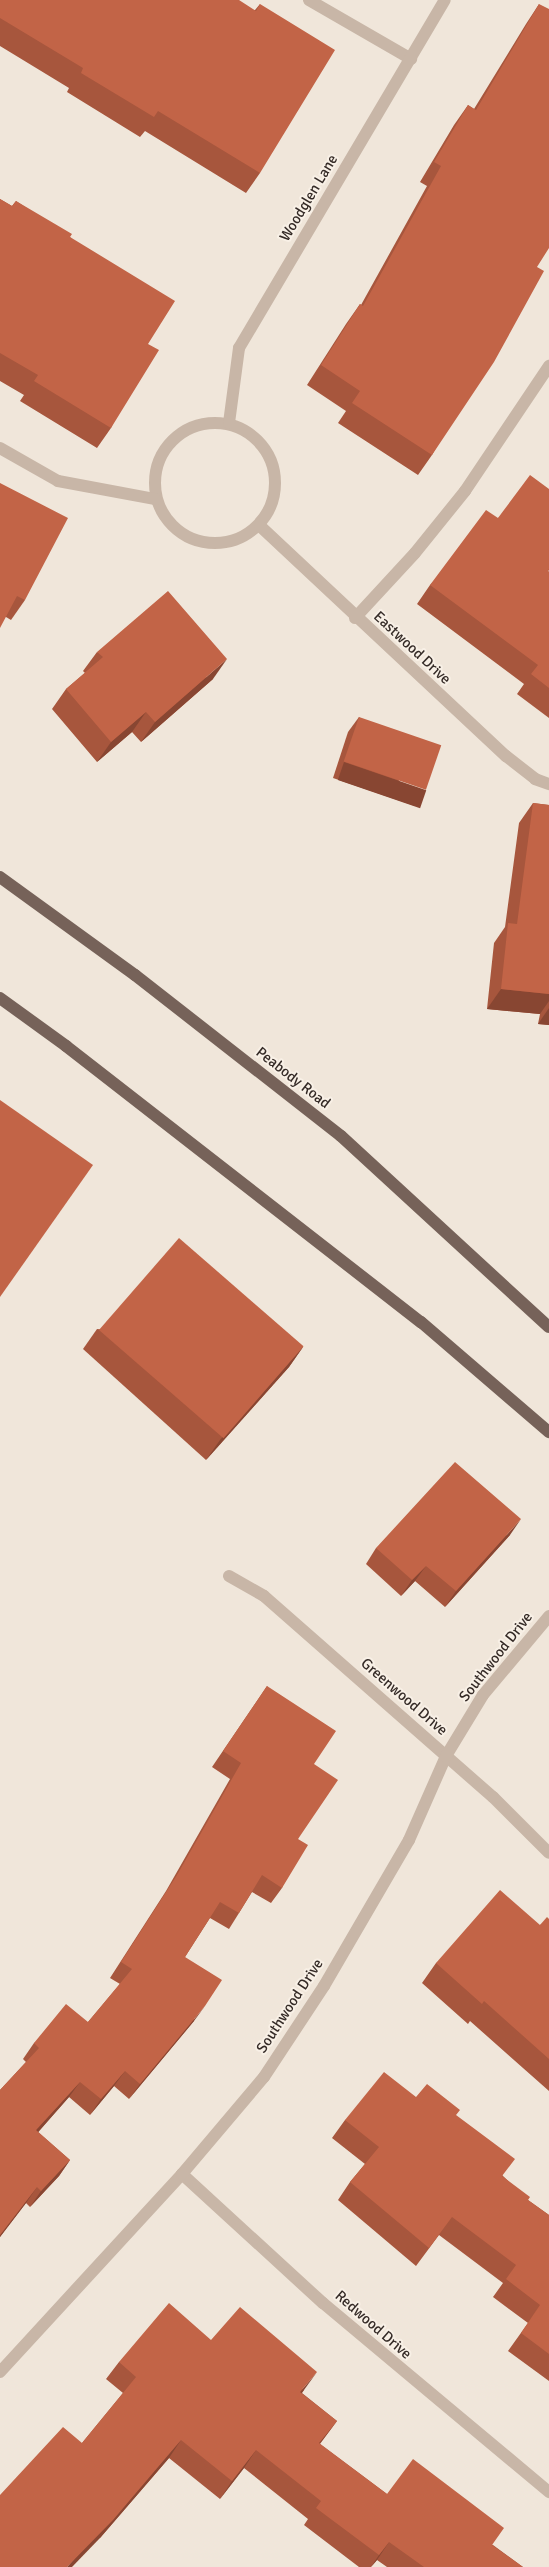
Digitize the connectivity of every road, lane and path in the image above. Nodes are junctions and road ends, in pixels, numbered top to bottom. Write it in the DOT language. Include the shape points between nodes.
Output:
graph roads {
  1 [pos="309,0"];
  2 [pos="445,0"];
  3 [pos="411,59"];
  4 [pos="549,366"];
  5 [pos="229,423"];
  6 [pos="0,448"];
  7 [pos="155,498"];
  8 [pos="260,526"];
  9 [pos="355,618"];
  10 [pos="549,784"];
  11 [pos="0,877"];
  12 [pos="0,998"];
  13 [pos="549,1326"];
  14 [pos="549,1432"];
  15 [pos="229,1576"];
  16 [pos="549,1616"];
  17 [pos="446,1756"];
  18 [pos="549,1852"];
  19 [pos="182,2174"];
  20 [pos="0,2372"];
  21 [pos="549,2492"];
  1 -- 3 [label="street"];
  2 -- 3 [label="street, Woodglen Lane"];
  3 -- 5 [label="street, Woodglen Lane" via="239,348"];
  4 -- 9 [label="street" via="466,491"];
  5 -- 7 [label="street" via="198,424 172,440 156,467"];
  5 -- 8 [label="street" via="258,438 274,465 275,498"];
  6 -- 7 [label="street" via="58,481"];
  7 -- 8 [label="street" via="171,527 199,543 232,542"];
  8 -- 9 [label="street, Eastwood Drive"];
  9 -- 10 [label="street, Eastwood Drive" via="506,756 535,779"];
  11 -- 13 [label="main road, Peabody Road" via="135,975 340,1136"];
  12 -- 14 [label="main road" via="421,1322"];
  15 -- 17 [label="street, Greenwood Drive" via="264,1596"];
  16 -- 17 [label="street, Southwood Drive" via="483,1695"];
  17 -- 18 [label="street, Greenwood Drive"];
  17 -- 19 [label="street, Southwood Drive" via="409,1840 324,1986 264,2077"];
  19 -- 20 [label="street, Southwood Drive"];
  19 -- 21 [label="street, Redwood Drive" via="330,2310"];
}
